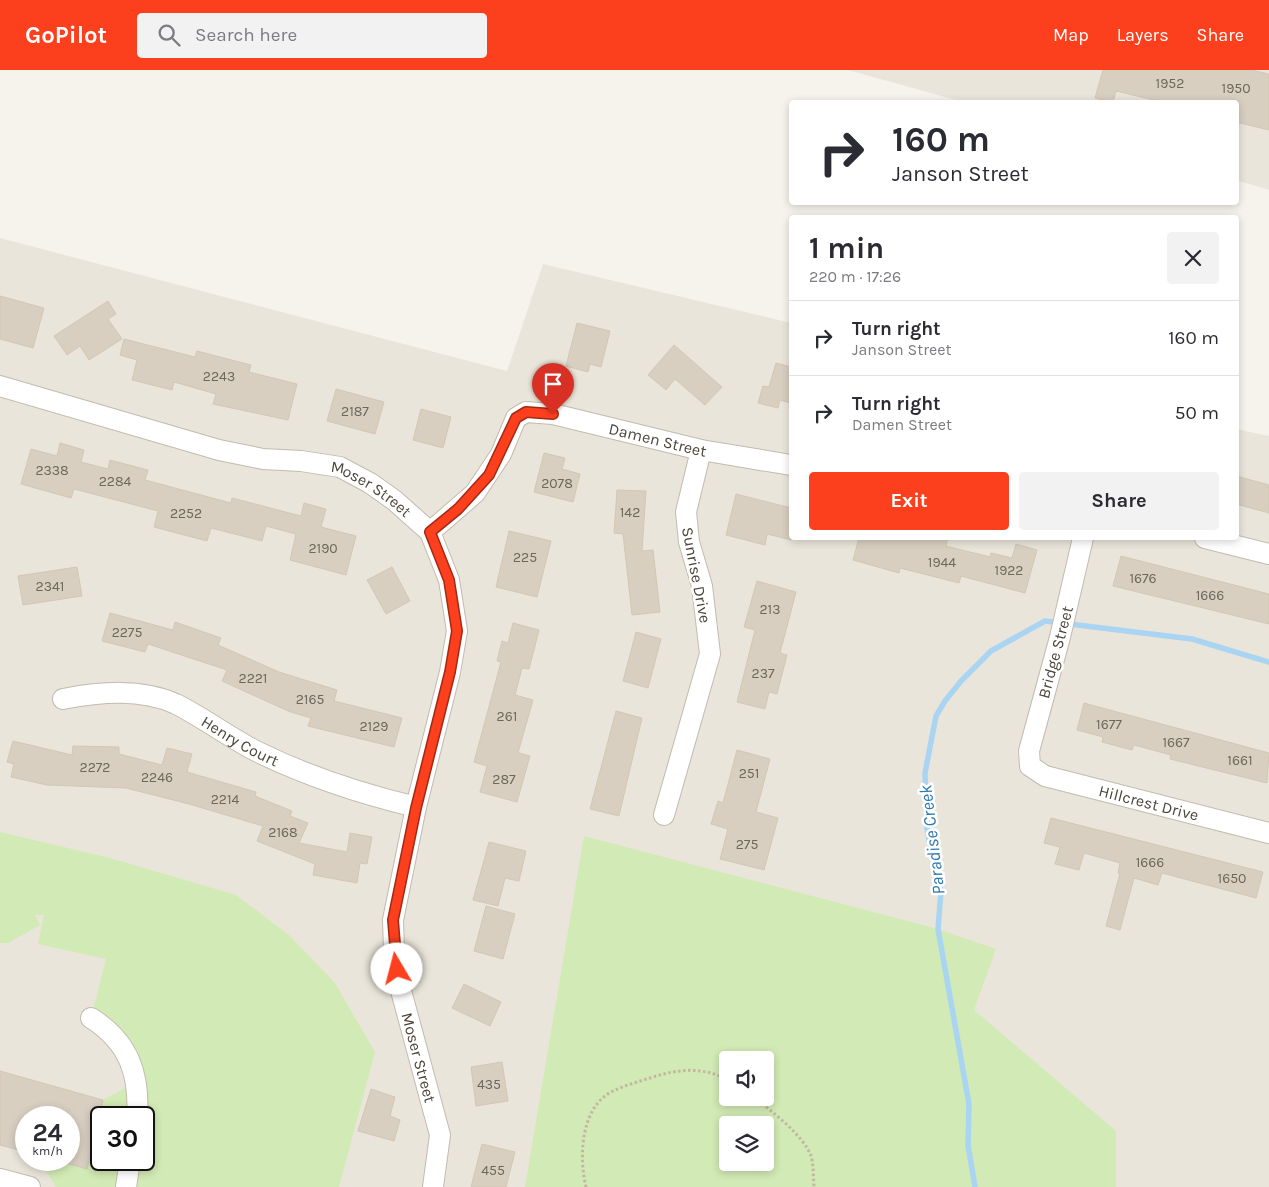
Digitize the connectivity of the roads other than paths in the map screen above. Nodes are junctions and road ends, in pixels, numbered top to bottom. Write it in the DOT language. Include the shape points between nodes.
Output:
graph roads {
  1 [pos="0,386"];
  2 [pos="701,450"];
  3 [pos="789,465"];
  4 [pos="430,532"];
  5 [pos="1083,540"];
  6 [pos="1213,540"];
  7 [pos="1269,554"];
  8 [pos="63,699"];
  9 [pos="1030,766"];
  10 [pos="416,808"];
  11 [pos="664,816"];
  12 [pos="1269,833"];
  13 [pos="91,1018"];
  14 [pos="137,1106"];
  15 [pos="128,1171"];
  16 [pos="0,1179"];
  17 [pos="30,1187"];
  18 [pos="126,1187"];
  19 [pos="433,1187"];
  1 -- 4 [label="street, Moser Street" via="219,450 263,459 340,467 394,500"];
  2 -- 3 [label="street, Damen Street"];
  2 -- 4 [label="street, Damen Street" via="553,414 526,412 516,418 501,454 475,493"];
  2 -- 11 [label="street, Sunrise Drive" via="686,512 689,542 702,586 710,654"];
  4 -- 10 [label="street, Moser Street" via="449,580 457,631"];
  5 -- 9 [label="street, Bridge Street" via="1029,751"];
  6 -- 7 [label="street"];
  8 -- 10 [label="street, Henry Court" via="96,692 132,693 174,704 257,752 301,772"];
  9 -- 12 [label="street, Hillcrest Drive" via="1045,776"];
  10 -- 19 [label="street, Moser Street" via="393,920 394,950 400,987 440,1135"];
  13 -- 14 [label="street" via="102,1025 127,1053 136,1082"];
  15 -- 18 [label="street"];
  16 -- 17 [label="street"];
}
